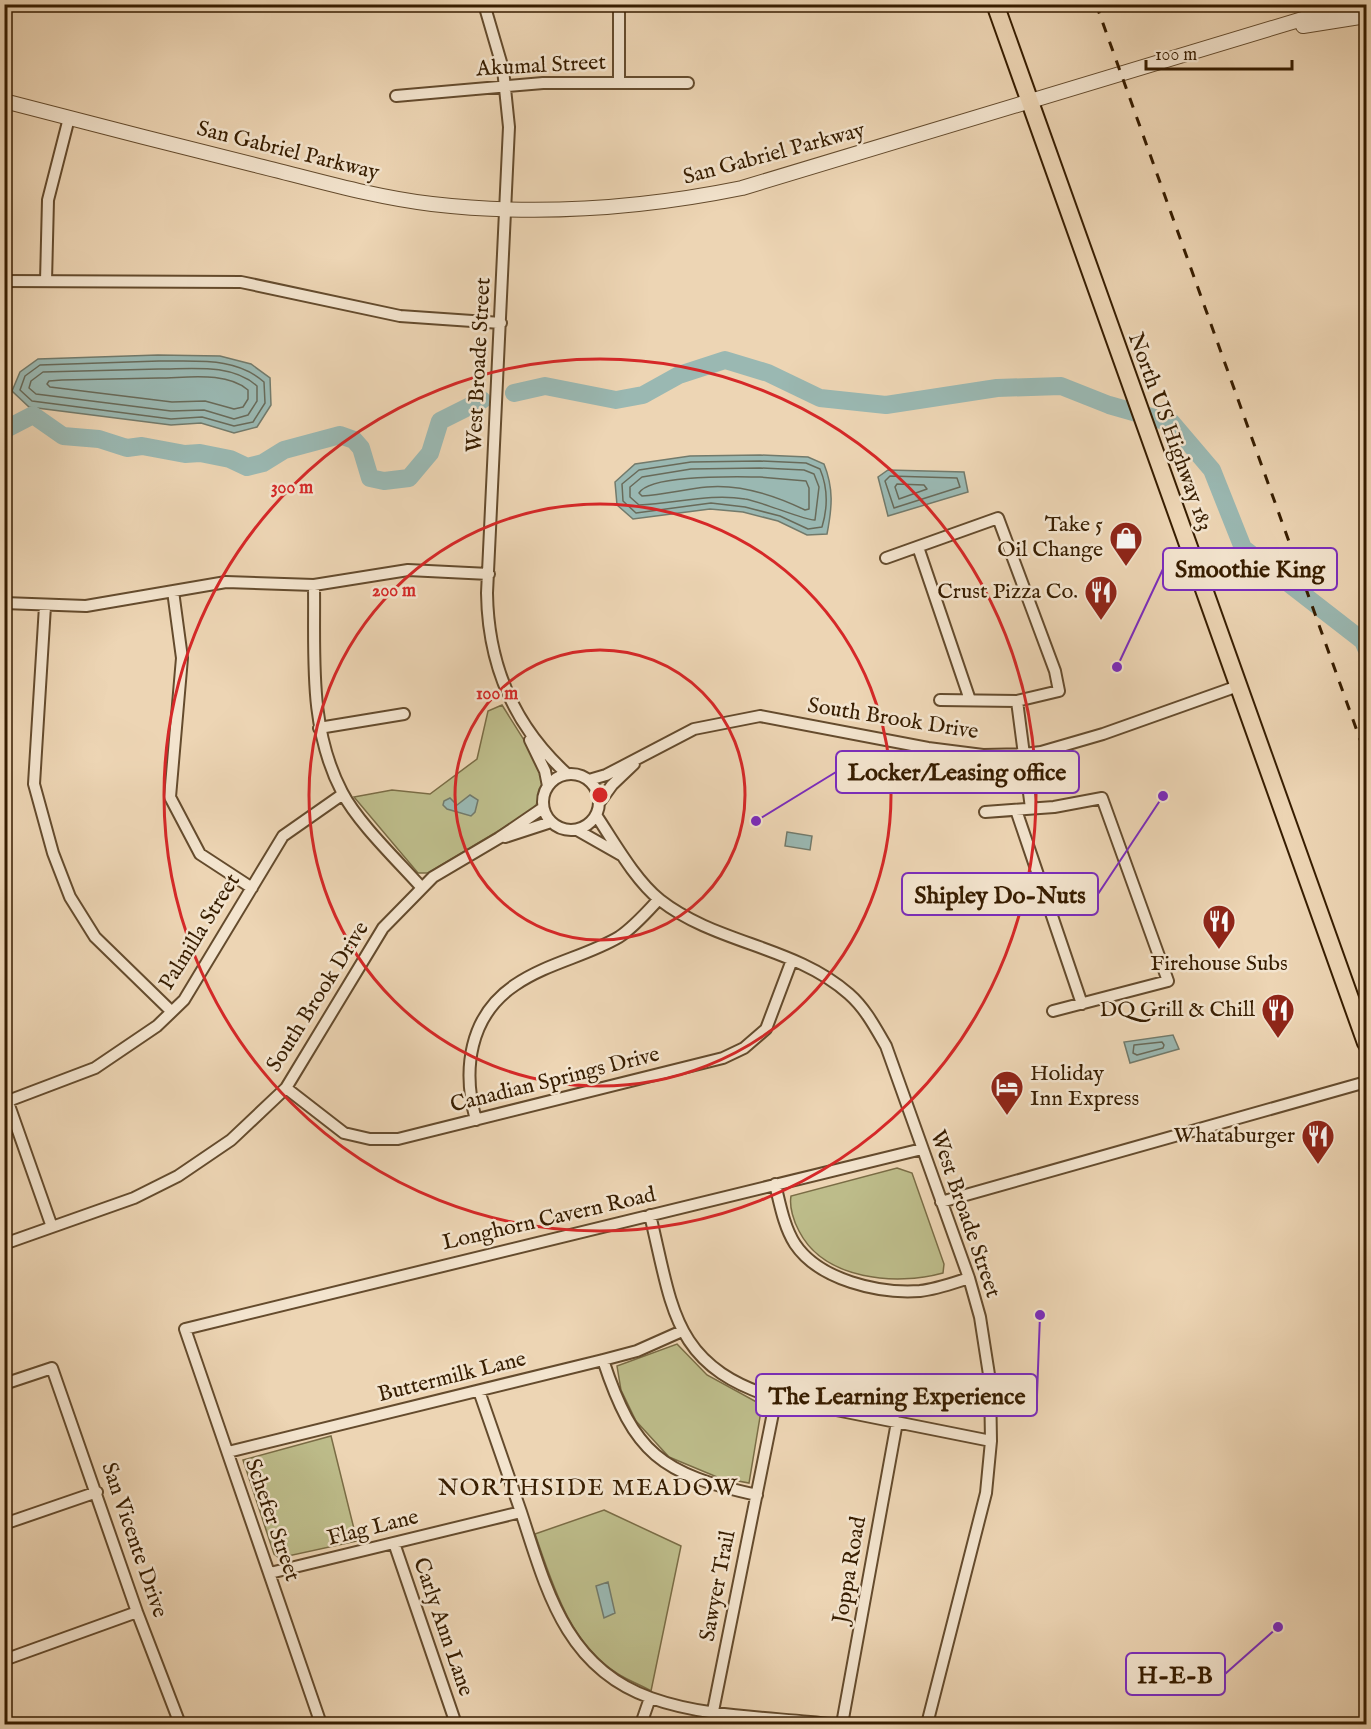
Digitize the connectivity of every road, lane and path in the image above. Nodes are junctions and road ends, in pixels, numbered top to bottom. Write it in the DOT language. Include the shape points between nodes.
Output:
graph roads {
  1 [pos="484,4"];
  2 [pos="619,4"];
  3 [pos="995,4"];
  4 [pos="1352,4"];
  5 [pos="1366,16"];
  6 [pos="1262,32"];
  7 [pos="619,82"];
  8 [pos="688,83"];
  9 [pos="506,86"];
  10 [pos="396,96"];
  11 [pos="4,102"];
  12 [pos="1031,102"];
  13 [pos="69,118"];
  14 [pos="507,208"];
  15 [pos="4,281"];
  16 [pos="46,281"];
  17 [pos="501,323"];
  18 [pos="918,547"];
  19 [pos="886,558"];
  20 [pos="489,573"];
  21 [pos="314,585"];
  22 [pos="172,591"];
  23 [pos="4,603"];
  24 [pos="45,606"];
  25 [pos="1238,686"];
  26 [pos="940,700"];
  27 [pos="970,700"];
  28 [pos="1017,701"];
  29 [pos="404,714"];
  30 [pos="523,723"];
  31 [pos="319,728"];
  32 [pos="646,753"];
  33 [pos="1024,754"];
  34 [pos="567,774"];
  35 [pos="589,780"];
  36 [pos="548,786"];
  37 [pos="343,794"];
  38 [pos="599,803"];
  39 [pos="543,808"];
  40 [pos="1031,808"];
  41 [pos="1016,810"];
  42 [pos="985,812"];
  43 [pos="596,815"];
  44 [pos="551,822"];
  45 [pos="577,830"];
  46 [pos="499,838"];
  47 [pos="623,856"];
  48 [pos="252,888"];
  49 [pos="422,888"];
  50 [pos="659,899"];
  51 [pos="792,960"];
  52 [pos="1082,1004"];
  53 [pos="171,1011"];
  54 [pos="1053,1011"];
  55 [pos="1366,1043"];
  56 [pos="1366,1082"];
  57 [pos="286,1088"];
  58 [pos="6,1096"];
  59 [pos="476,1120"];
  60 [pos="922,1149"];
  61 [pos="775,1184"];
  62 [pos="941,1202"];
  63 [pos="650,1215"];
  64 [pos="52,1227"];
  65 [pos="4,1244"];
  66 [pos="969,1278"];
  67 [pos="185,1329"];
  68 [pos="682,1331"];
  69 [pos="603,1360"];
  70 [pos="4,1384"];
  71 [pos="479,1391"];
  72 [pos="776,1398"];
  73 [pos="897,1422"];
  74 [pos="991,1441"];
  75 [pos="228,1452"];
  76 [pos="97,1492"];
  77 [pos="757,1495"];
  78 [pos="521,1512"];
  79 [pos="4,1524"];
  80 [pos="394,1543"];
  81 [pos="270,1573"];
  82 [pos="137,1612"];
  83 [pos="4,1660"];
  84 [pos="650,1698"];
  85 [pos="713,1711"];
  86 [pos="180,1725"];
  87 [pos="321,1725"];
  88 [pos="456,1725"];
  89 [pos="641,1725"];
  90 [pos="831,1725"];
  91 [pos="842,1725"];
  92 [pos="927,1725"];
  1 -- 9 [label="street, West Broade Street"];
  2 -- 7 [label="street"];
  3 -- 12 [label="main road, North US Highway 183"];
  4 -- 6 [label="street, San Gabriel Parkway"];
  5 -- 6 [label="street, San Gabriel Parkway"];
  6 -- 12 [label="street, San Gabriel Parkway"];
  7 -- 8 [label="street, Akumal Street"];
  7 -- 9 [label="street, Akumal Street"];
  9 -- 10 [label="street, Akumal Street"];
  9 -- 14 [label="street, West Broade Street"];
  11 -- 13 [label="street, San Gabriel Parkway"];
  12 -- 14 [label="street, San Gabriel Parkway" via="742,188 616,208"];
  12 -- 25 [label="main road, North US Highway 183"];
  13 -- 14 [label="street, San Gabriel Parkway" via="367,193 432,204"];
  13 -- 16 [label="street" via="48,200"];
  14 -- 17 [label="street, West Broade Street"];
  15 -- 16 [label="street"];
  16 -- 17 [label="street" via="241,282 400,316"];
  17 -- 20 [label="street, West Broade Street"];
  18 -- 19 [label="street"];
  18 -- 27 [label="street"];
  18 -- 28 [label="street" via="998,518 1059,691"];
  20 -- 21 [label="street" via="408,570"];
  20 -- 30 [label="street, West Broade Street" via="488,626 494,657"];
  21 -- 22 [label="street" via="226,582"];
  21 -- 31 [label="street"];
  22 -- 24 [label="street" via="119,602"];
  22 -- 48 [label="street" via="182,658 170,797 200,854"];
  23 -- 24 [label="street"];
  24 -- 53 [label="street" via="33,784 53,853 70,897 95,937"];
  25 -- 33 [label="street, South Brook Drive" via="1103,734"];
  25 -- 55 [label="main road, North US Highway 183"];
  26 -- 27 [label="street"];
  27 -- 28 [label="street"];
  28 -- 33 [label="street"];
  29 -- 31 [label="street"];
  30 -- 34 [label="street, West Broade Street"];
  30 -- 36 [label="street, West Broade Street"];
  31 -- 37 [label="street"];
  32 -- 33 [label="street, South Brook Drive" via="694,729 760,716 928,748 983,755"];
  32 -- 35 [label="street, South Brook Drive"];
  32 -- 38 [label="street, South Brook Drive"];
  33 -- 40 [label="street"];
  34 -- 35 [label="street"];
  34 -- 36 [label="street"];
  35 -- 38 [label="street"];
  36 -- 39 [label="street"];
  37 -- 48 [label="street, Palmilla Street" via="283,836"];
  37 -- 49 [label="street"];
  38 -- 43 [label="street"];
  39 -- 44 [label="street"];
  39 -- 46 [label="street, South Brook Drive"];
  40 -- 41 [label="street"];
  40 -- 52 [label="street" via="1102,798 1167,981"];
  41 -- 42 [label="street"];
  41 -- 52 [label="street"];
  43 -- 45 [label="street"];
  43 -- 47 [label="street, West Broade Street"];
  44 -- 45 [label="street" via="559,828"];
  44 -- 46 [label="street, South Brook Drive"];
  45 -- 47 [label="street, West Broade Street"];
  46 -- 49 [label="street, South Brook Drive" via="433,877"];
  47 -- 50 [label="street, West Broade Street"];
  48 -- 53 [label="street, Palmilla Street" via="184,1000"];
  49 -- 57 [label="street, South Brook Drive" via="383,928"];
  50 -- 51 [label="street, West Broade Street" via="694,921"];
  50 -- 59 [label="street" via="619,936 514,985 488,1011 471,1045 469,1063 469,1088"];
  51 -- 59 [label="street, Canadian Springs Drive" via="766,1029 744,1048 723,1058"];
  51 -- 60 [label="street, West Broade Street" via="848,993 869,1017 886,1046"];
  52 -- 54 [label="street"];
  53 -- 58 [label="street, Palmilla Street" via="157,1026 95,1068"];
  56 -- 62 [label="street"];
  57 -- 59 [label="street, Canadian Springs Drive" via="344,1133 370,1139 398,1139"];
  57 -- 64 [label="street, South Brook Drive" via="231,1140 178,1176 134,1198"];
  58 -- 64 [label="street"];
  60 -- 61 [label="street, Longhorn Cavern Road"];
  60 -- 62 [label="street, West Broade Street"];
  61 -- 63 [label="street, Longhorn Cavern Road"];
  61 -- 66 [label="street" via="795,1244 808,1259 834,1275 897,1291 932,1289"];
  62 -- 66 [label="street, West Broade Street"];
  63 -- 67 [label="street, Longhorn Cavern Road"];
  63 -- 68 [label="street" via="673,1310"];
  64 -- 65 [label="street, South Brook Drive"];
  66 -- 74 [label="street, West Broade Street" via="990,1381"];
  67 -- 75 [label="street, Schefer Street"];
  68 -- 69 [label="street, Buttermilk Lane" via="637,1351"];
  68 -- 72 [label="street" via="715,1371 749,1390"];
  69 -- 71 [label="street, Buttermilk Lane"];
  69 -- 77 [label="street" via="626,1420 654,1455 697,1480"];
  70 -- 76 [label="street, San Vicente Drive" via="52,1368"];
  71 -- 75 [label="street, Buttermilk Lane"];
  71 -- 78 [label="street"];
  72 -- 73 [label="street"];
  72 -- 77 [label="street, Sawyer Trail"];
  73 -- 74 [label="street"];
  73 -- 91 [label="street, Joppa Road"];
  74 -- 92 [label="street, West Broade Street" via="986,1493"];
  75 -- 81 [label="street, Schefer Street"];
  76 -- 79 [label="street"];
  76 -- 82 [label="street, San Vicente Drive"];
  77 -- 85 [label="street, Sawyer Trail"];
  78 -- 80 [label="street, Flag Lane"];
  78 -- 84 [label="street" via="548,1592 574,1643 612,1679"];
  80 -- 81 [label="street, Flag Lane"];
  80 -- 88 [label="street, Carly Ann Lane"];
  81 -- 87 [label="street, Schefer Street"];
  82 -- 83 [label="street"];
  82 -- 86 [label="street, San Vicente Drive"];
  84 -- 85 [label="street"];
  84 -- 89 [label="street"];
  85 -- 90 [label="street"];
}
